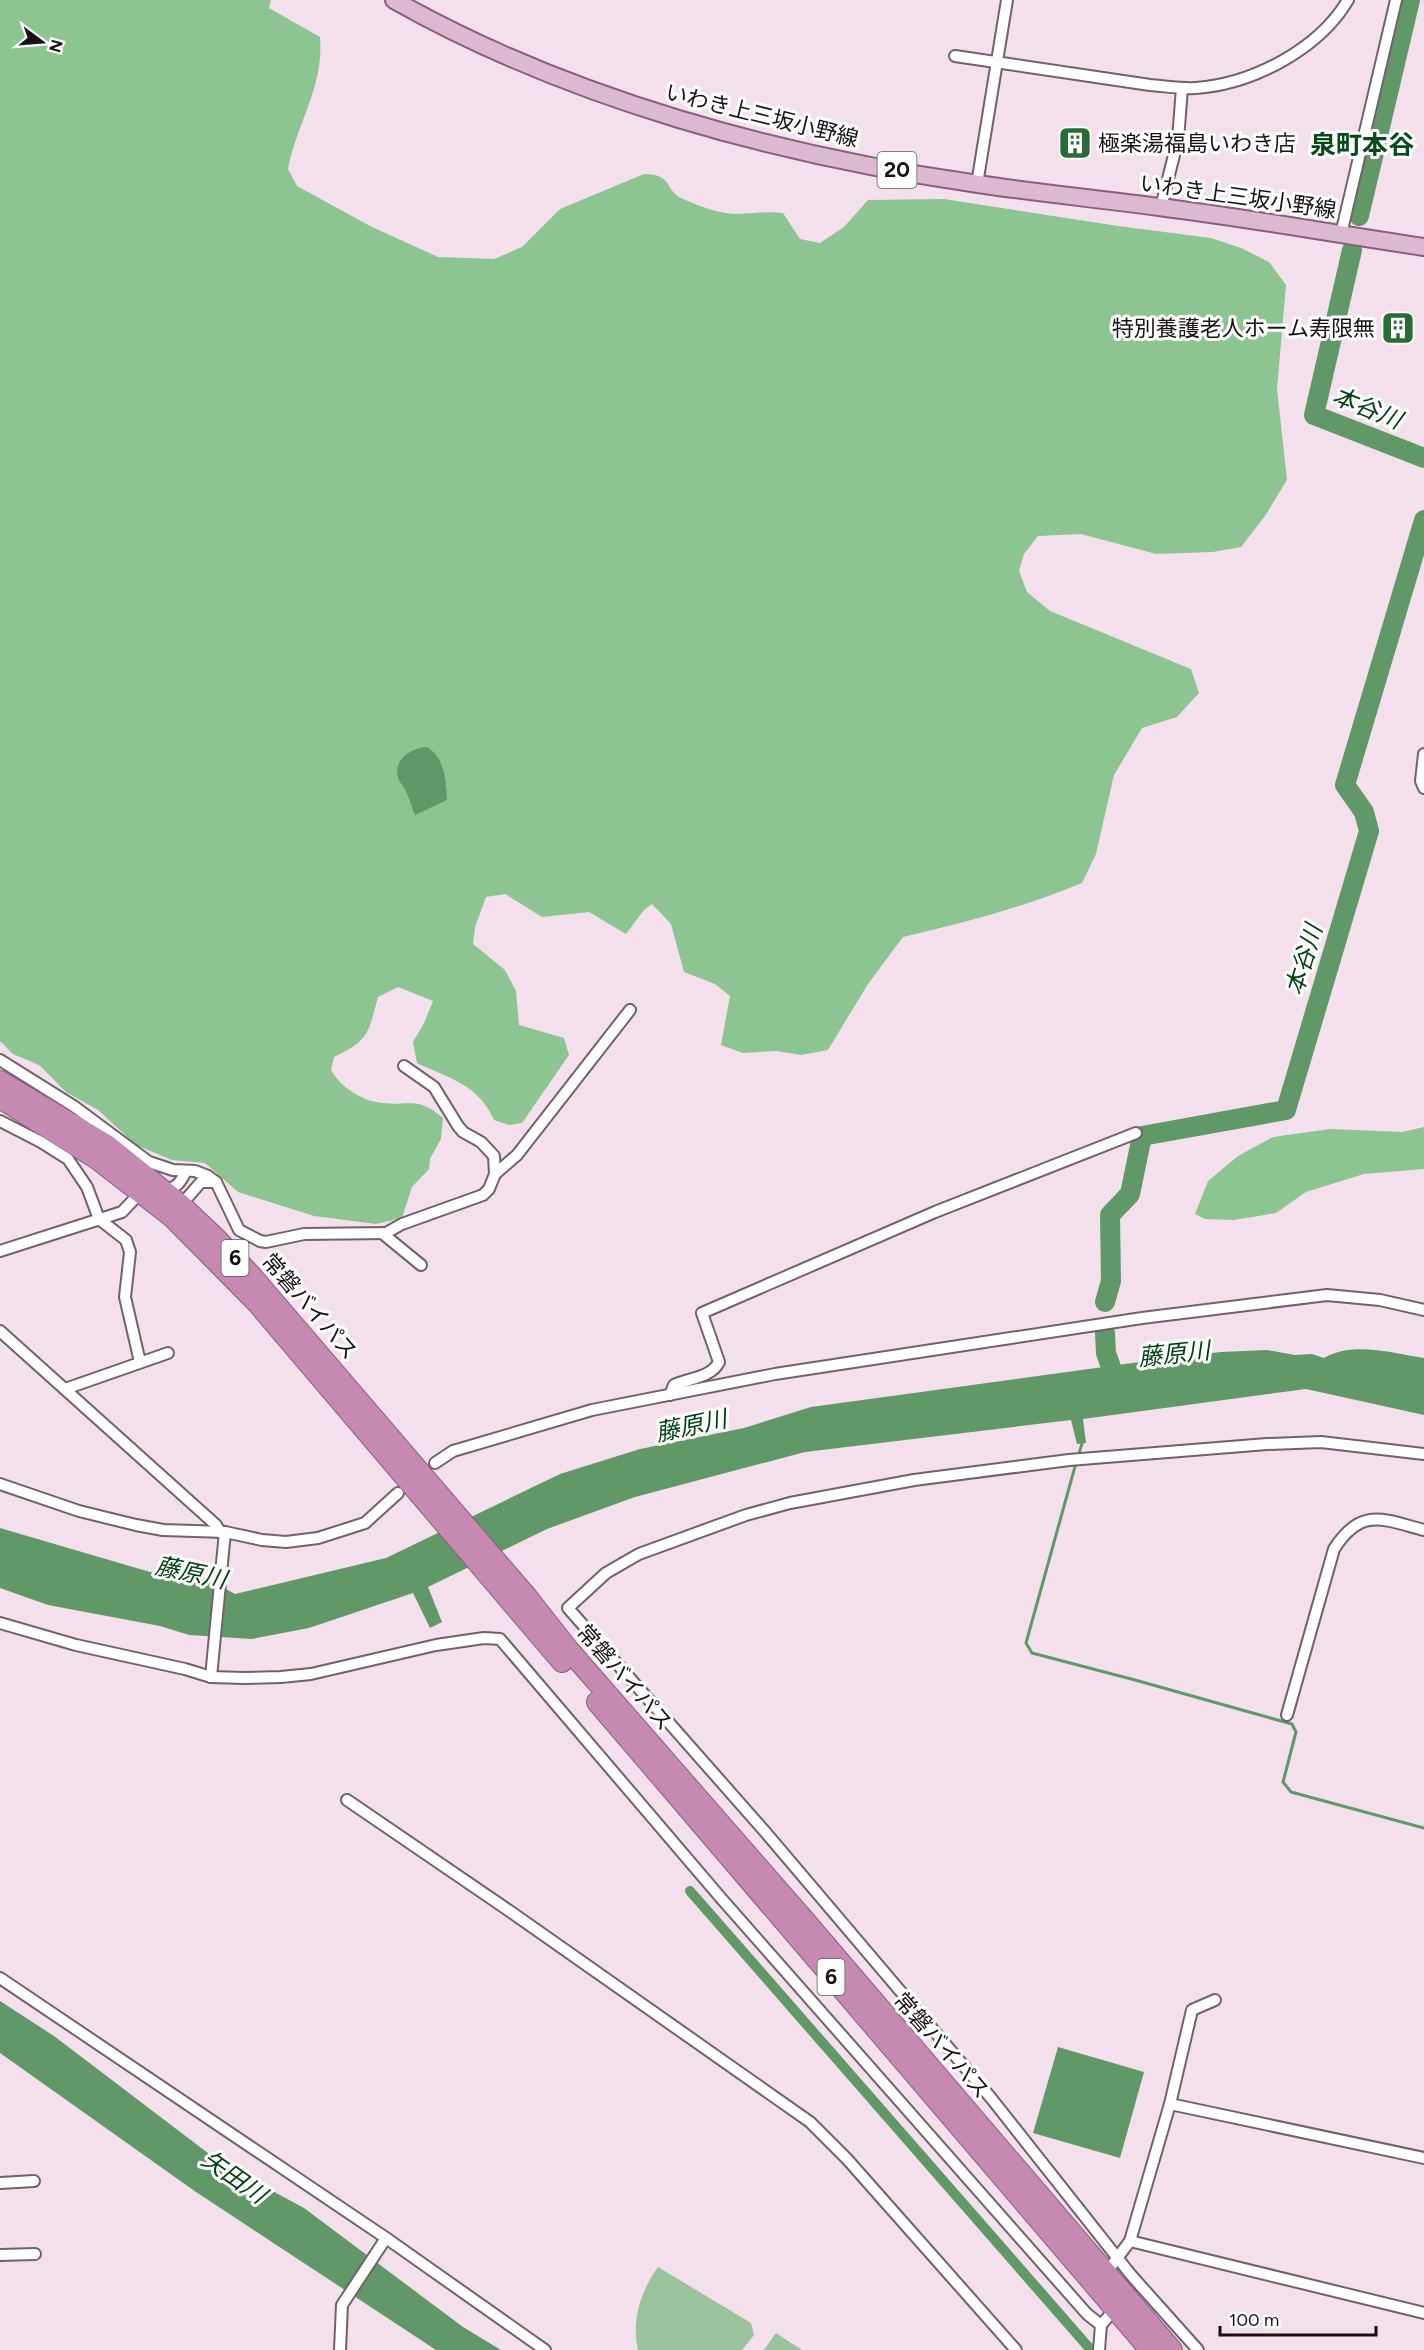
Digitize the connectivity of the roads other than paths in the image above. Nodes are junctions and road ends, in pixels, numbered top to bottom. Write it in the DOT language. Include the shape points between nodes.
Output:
graph roads {
  1 [pos="394,0"];
  2 [pos="1007,0"];
  3 [pos="1348,0"];
  4 [pos="1396,0"];
  5 [pos="955,56"];
  6 [pos="997,62"];
  7 [pos="1182,88"];
  8 [pos="976,184"];
  9 [pos="1161,207"];
  10 [pos="1341,234"];
  11 [pos="1424,247"];
  12 [pos="1424,754"];
  13 [pos="1424,788"];
  14 [pos="630,1010"];
  15 [pos="0,1060"];
  16 [pos="404,1066"];
  17 [pos="0,1081"];
  18 [pos="0,1098"];
  19 [pos="0,1121"];
  20 [pos="1137,1133"];
  21 [pos="186,1171"];
  22 [pos="495,1174"];
  23 [pos="216,1182"];
  24 [pos="163,1190"];
  25 [pos="140,1193"];
  26 [pos="181,1205"];
  27 [pos="99,1219"];
  28 [pos="382,1233"];
  29 [pos="0,1251"];
  30 [pos="421,1265"];
  31 [pos="1424,1310"];
  32 [pos="0,1331"];
  33 [pos="168,1353"];
  34 [pos="140,1362"];
  35 [pos="64,1389"];
  36 [pos="670,1395"];
  37 [pos="1424,1454"];
  38 [pos="435,1463"];
  39 [pos="0,1484"];
  40 [pos="413,1488"];
  41 [pos="1424,1530"];
  42 [pos="222,1532"];
  43 [pos="520,1601"];
  44 [pos="0,1623"];
  45 [pos="211,1677"];
  46 [pos="1287,1715"];
  47 [pos="347,1800"];
  48 [pos="0,1978"];
  49 [pos="1215,2000"];
  50 [pos="1170,2104"];
  51 [pos="1424,2157"];
  52 [pos="34,2181"];
  53 [pos="0,2183"];
  54 [pos="384,2240"];
  55 [pos="1130,2241"];
  56 [pos="35,2254"];
  57 [pos="0,2255"];
  58 [pos="1118,2256"];
  59 [pos="1106,2273"];
  60 [pos="1115,2309"];
  61 [pos="1424,2313"];
  62 [pos="1101,2325"];
  63 [pos="340,2350"];
  64 [pos="545,2350"];
  65 [pos="1016,2350"];
  66 [pos="1099,2350"];
  67 [pos="1150,2350"];
  68 [pos="1172,2350"];
  69 [pos="1198,2350"];
  1 -- 8 [label="main road, いわき上三坂小野線 / 20" via="473,40 592,91 691,123 820,155"];
  2 -- 6 [label="street"];
  3 -- 7 [label="street" via="1340,14 1310,44 1278,62 1236,81"];
  4 -- 10 [label="street"];
  5 -- 6 [label="street"];
  6 -- 7 [label="street"];
  6 -- 8 [label="street"];
  7 -- 9 [label="street" via="1178,139"];
  8 -- 9 [label="main road, いわき上三坂小野線 / 20"];
  9 -- 10 [label="main road, いわき上三坂小野線 / 20"];
  10 -- 11 [label="main road, いわき上三坂小野線 / 20"];
  12 -- 13 [label="street"];
  14 -- 22 [label="street" via="517,1155"];
  15 -- 21 [label="street" via="75,1107 149,1162"];
  16 -- 22 [label="street" via="434,1087 458,1126 489,1150 494,1156"];
  17 -- 24 [label="highway, 常磐バイパス / 6" via="107,1145"];
  18 -- 25 [label="highway, 常磐バイパス / 6" via="97,1159"];
  19 -- 27 [label="street" via="68,1159 87,1187"];
  20 -- 36 [label="street" via="934,1212 702,1313 719,1362 709,1374 674,1385"];
  21 -- 23 [label="street" via="195,1171"];
  21 -- 24 [label="street" via="176,1186"];
  22 -- 28 [label="street" via="483,1195"];
  23 -- 26 [label="street" via="201,1182"];
  23 -- 28 [label="street" via="239,1230 260,1241 304,1234"];
  24 -- 26 [label="highway, 常磐バイパス / 6"];
  25 -- 27 [label="street" via="122,1212"];
  25 -- 40 [label="highway, 常磐バイパス / 6" via="172,1217 256,1303"];
  26 -- 40 [label="highway, 常磐バイパス / 6" via="250,1274"];
  27 -- 29 [label="street"];
  27 -- 34 [label="street" via="129,1246 125,1297"];
  28 -- 30 [label="street"];
  31 -- 36 [label="street" via="1380,1300 1307,1297 775,1374"];
  32 -- 35 [label="street"];
  33 -- 34 [label="street"];
  34 -- 35 [label="street"];
  35 -- 42 [label="street"];
  36 -- 38 [label="street" via="592,1410 453,1451"];
  37 -- 58 [label="street" via="1321,1442 1267,1444 1069,1460 914,1480 790,1503 639,1554 606,1574 568,1608 991,2097"];
  39 -- 42 [label="street" via="136,1525"];
  40 -- 42 [label="street" via="365,1523 318,1538 286,1542"];
  40 -- 43 [label="highway, 常磐バイパス / 6"];
  41 -- 46 [label="street" via="1381,1519 1362,1521 1346,1531 1334,1549"];
  42 -- 45 [label="street"];
  43 -- 59 [label="highway, 常磐バイパス / 6" via="568,1649 807,1923"];
  43 -- 60 [label="highway, 常磐バイパス / 6"];
  44 -- 45 [label="street"];
  45 -- 62 [label="street" via="311,1674 436,1645 500,1639 950,2160"];
  47 -- 65 [label="street" via="810,2122 848,2159"];
  48 -- 54 [label="street"];
  49 -- 50 [label="street" via="1192,2010"];
  50 -- 51 [label="street"];
  50 -- 55 [label="street"];
  52 -- 53 [label="street"];
  54 -- 63 [label="street" via="342,2304"];
  54 -- 64 [label="street"];
  55 -- 58 [label="street"];
  55 -- 61 [label="street"];
  56 -- 57 [label="street"];
  58 -- 59 [label="street"];
  58 -- 69 [label="street"];
  59 -- 68 [label="highway, 常磐バイパス / 6"];
  60 -- 62 [label="street"];
  60 -- 67 [label="highway, 常磐バイパス / 6"];
  62 -- 66 [label="street"];
}
